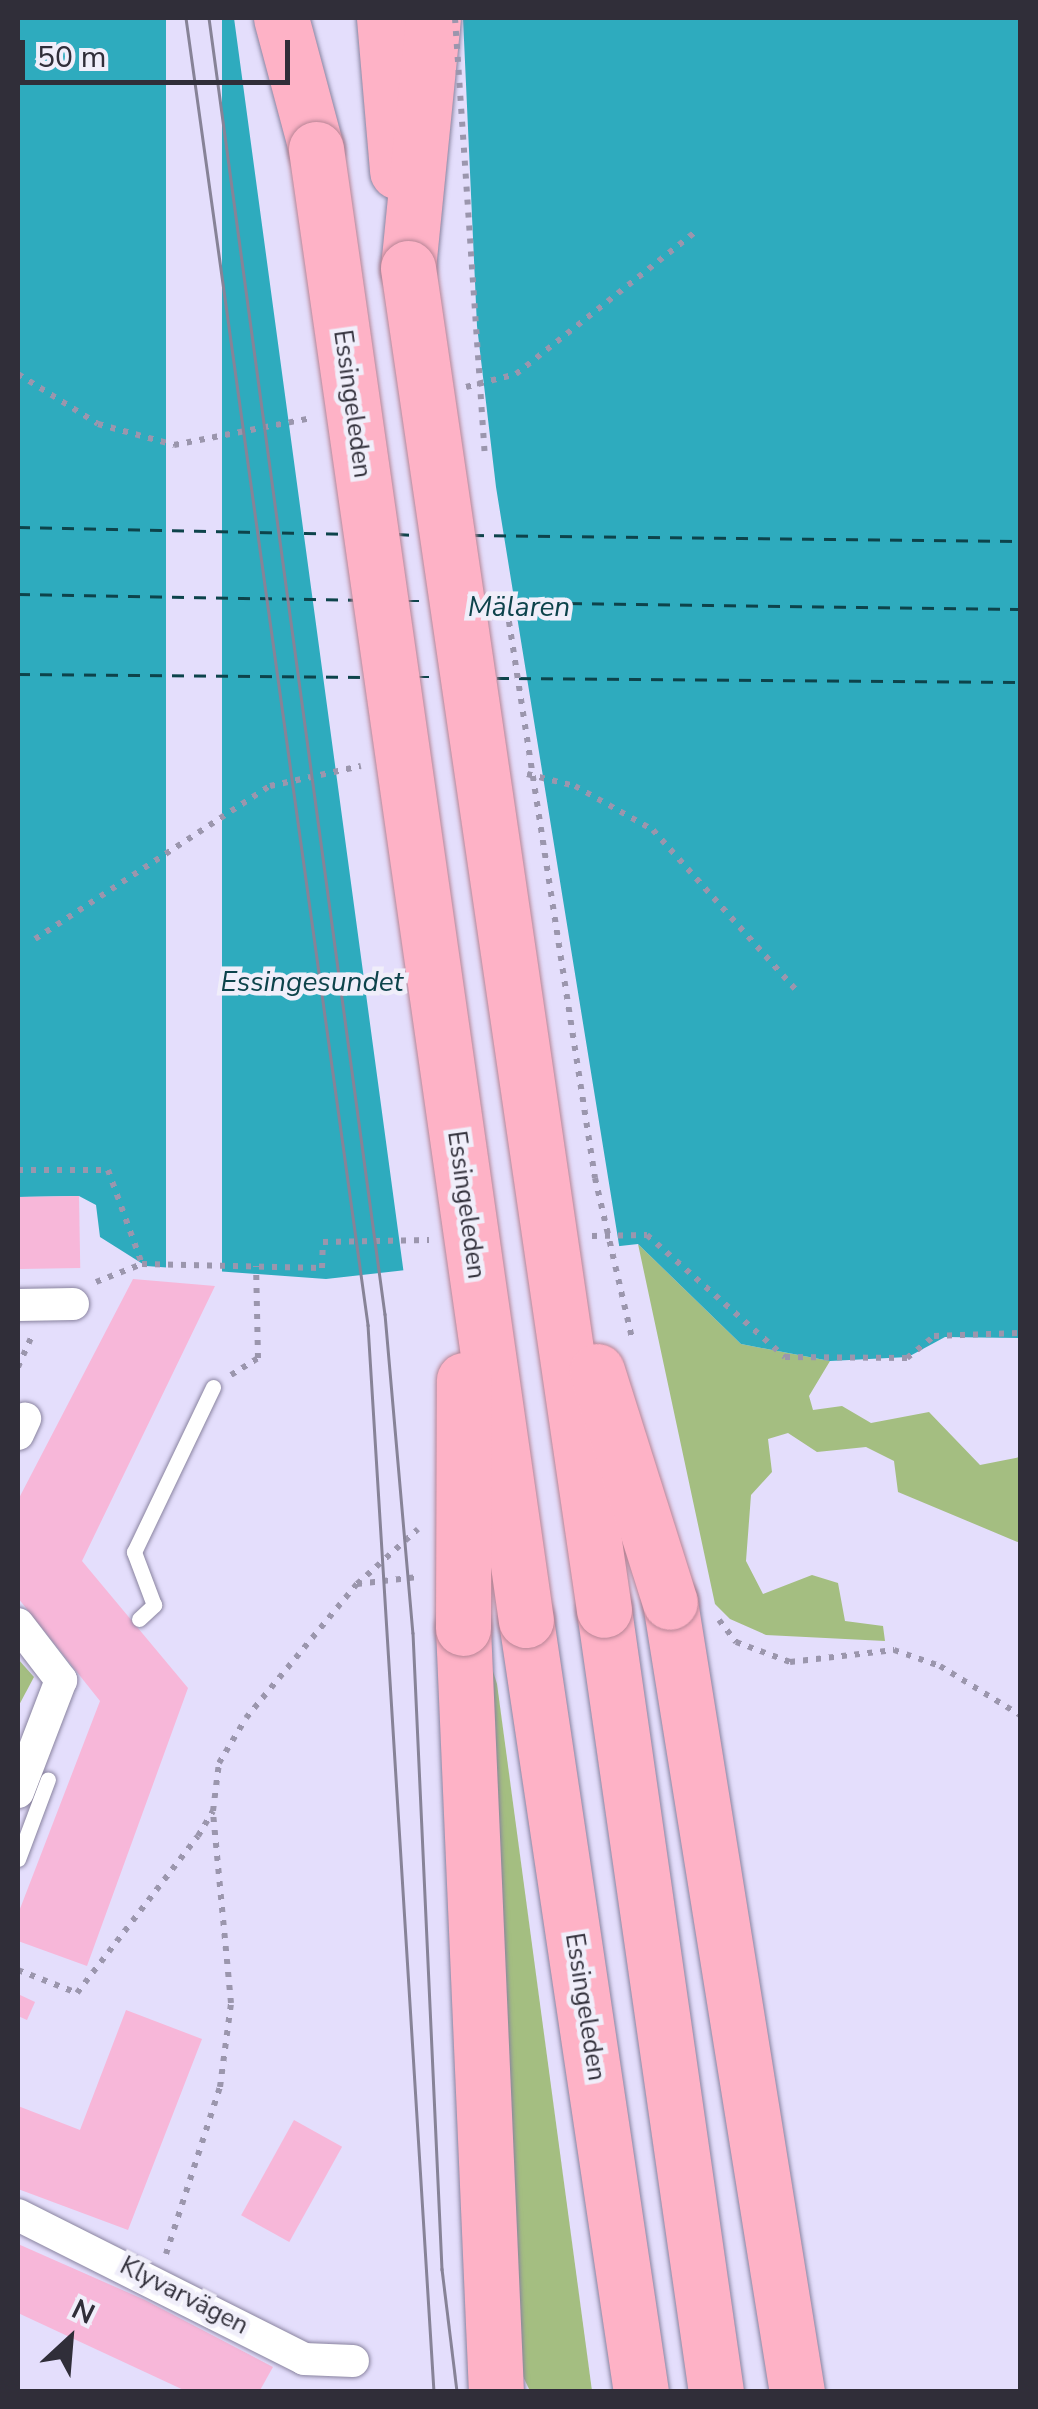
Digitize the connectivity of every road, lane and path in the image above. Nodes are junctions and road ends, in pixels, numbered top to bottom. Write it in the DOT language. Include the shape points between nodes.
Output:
graph roads {
  1 [pos="281,18"];
  2 [pos="308,18"];
  3 [pos="384,18"];
  4 [pos="432,18"];
  5 [pos="455,18"];
  6 [pos="316,148"];
  7 [pos="408,268"];
  8 [pos="487,479"];
  9 [pos="502,574"];
  10 [pos="464,1192"];
  11 [pos="548,1219"];
  12 [pos="142,1264"];
  13 [pos="256,1266"];
  14 [pos="97,1281"];
  15 [pos="74,1304"];
  16 [pos="18,1305"];
  17 [pos="32,1338"];
  18 [pos="634,1348"];
  19 [pos="258,1358"];
  20 [pos="18,1367"];
  21 [pos="213,1386"];
  22 [pos="423,1524"];
  23 [pos="398,1579"];
  24 [pos="357,1584"];
  25 [pos="139,1618"];
  26 [pos="18,1624"];
  27 [pos="736,1642"];
  28 [pos="1020,1715"];
  29 [pos="48,1778"];
  30 [pos="18,1792"];
  31 [pos="213,1811"];
  32 [pos="18,1858"];
  33 [pos="18,1970"];
  34 [pos="18,2214"];
  35 [pos="156,2279"];
  36 [pos="353,2361"];
  37 [pos="496,2392"];
  38 [pos="641,2392"];
  39 [pos="716,2392"];
  40 [pos="798,2392"];
  1 -- 6 [label="highway"];
  2 -- 6 [label="highway, Essingeleden"];
  3 -- 7 [label="highway"];
  4 -- 7 [label="highway"];
  5 -- 8 [label="path, bridge"];
  6 -- 10 [label="highway, Essingeleden, bridge"];
  7 -- 11 [label="highway, bridge"];
  9 -- 18 [label="path, bridge" via="592,1160"];
  10 -- 37 [label="highway, bridge" via="463,1628"];
  10 -- 38 [label="highway, Essingeleden, bridge"];
  11 -- 39 [label="highway, bridge"];
  11 -- 40 [label="highway, bridge" via="670,1602"];
  12 -- 14 [label="path"];
  13 -- 19 [label="path"];
  15 -- 16 [label="street"];
  17 -- 20 [label="path"];
  21 -- 25 [label="lane" via="134,1552 154,1605"];
  22 -- 24 [label="path"];
  23 -- 24 [label="path"];
  24 -- 31 [label="path" via="246,1718 219,1763"];
  26 -- 30 [label="street" via="65,1677"];
  27 -- 28 [label="path" via="790,1662 894,1650 940,1666"];
  29 -- 32 [label="lane"];
  31 -- 33 [label="path" via="135,1926 76,1993"];
  31 -- 35 [label="path" via="232,2003 220,2087"];
  34 -- 35 [label="street, Klyvarvägen"];
  35 -- 36 [label="street, Klyvarvägen" via="304,2359"];
}
